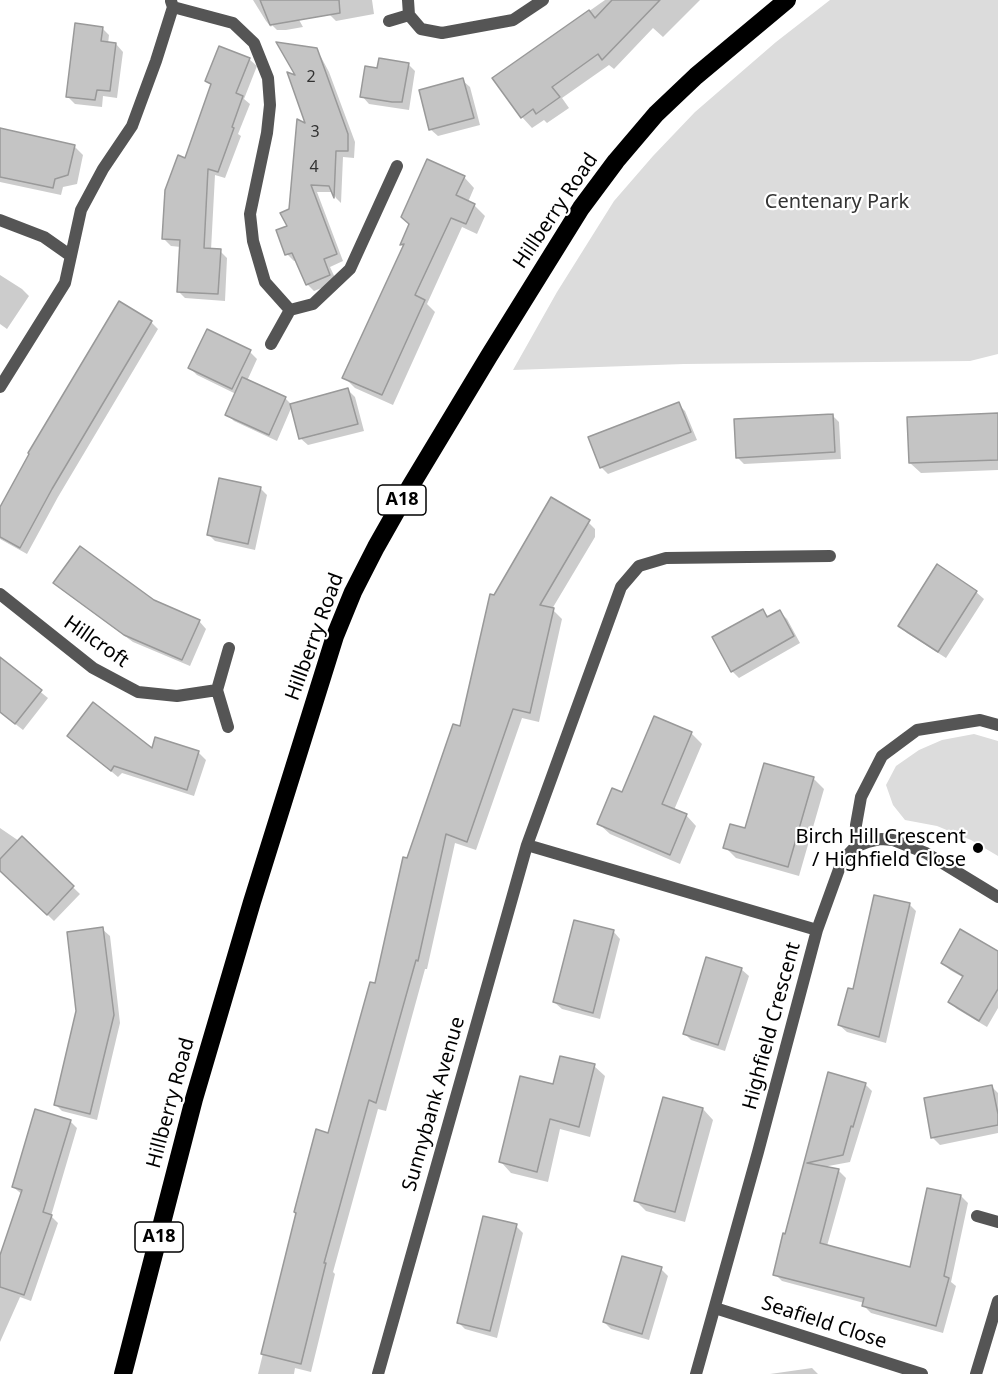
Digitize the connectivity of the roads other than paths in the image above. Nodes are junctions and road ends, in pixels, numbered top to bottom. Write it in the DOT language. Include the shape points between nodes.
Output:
graph roads {
  1 [pos="408,0"];
  2 [pos="543,0"];
  3 [pos="786,0"];
  4 [pos="172,4"];
  5 [pos="409,15"];
  6 [pos="389,21"];
  7 [pos="397,166"];
  8 [pos="0,220"];
  9 [pos="71,256"];
  10 [pos="290,310"];
  11 [pos="271,344"];
  12 [pos="0,387"];
  13 [pos="830,556"];
  14 [pos="0,594"];
  15 [pos="229,648"];
  16 [pos="217,690"];
  17 [pos="998,725"];
  18 [pos="228,727"];
  19 [pos="527,845"];
  20 [pos="855,847"];
  21 [pos="998,897"];
  22 [pos="817,930"];
  23 [pos="977,1216"];
  24 [pos="998,1222"];
  25 [pos="998,1300"];
  26 [pos="715,1308"];
  27 [pos="123,1374"];
  28 [pos="378,1374"];
  29 [pos="696,1374"];
  30 [pos="922,1374"];
  31 [pos="976,1374"];
  1 -- 5 [label="street"];
  2 -- 5 [label="street" via="513,20 442,33 421,29"];
  3 -- 27 [label="highway, Hillberry Road / A18" via="656,114 581,208 410,487 353,592 335,636 194,1099"];
  4 -- 9 [label="street" via="132,126 81,210"];
  4 -- 10 [label="street" via="233,23 254,44 268,78 267,133 250,214 253,242 265,282"];
  5 -- 6 [label="street"];
  7 -- 10 [label="street" via="350,269 313,304"];
  8 -- 9 [label="street" via="44,237"];
  9 -- 12 [label="street" via="65,283"];
  10 -- 11 [label="street"];
  13 -- 19 [label="street, Sunnybank Avenue" via="666,558 639,566 621,587"];
  14 -- 16 [label="street, Hillcroft" via="93,668 138,692 177,696"];
  15 -- 16 [label="street"];
  16 -- 18 [label="street"];
  17 -- 20 [label="street" via="980,720 917,730 882,756 861,797"];
  19 -- 22 [label="street"];
  19 -- 28 [label="street, Sunnybank Avenue"];
  20 -- 21 [label="street" via="881,839 912,846"];
  20 -- 22 [label="street, Highfield Crescent" via="842,861"];
  22 -- 26 [label="street, Highfield Crescent"];
  23 -- 24 [label="street"];
  25 -- 31 [label="street"];
  26 -- 29 [label="street, Highfield Crescent"];
  26 -- 30 [label="street, Seafield Close"];
}
